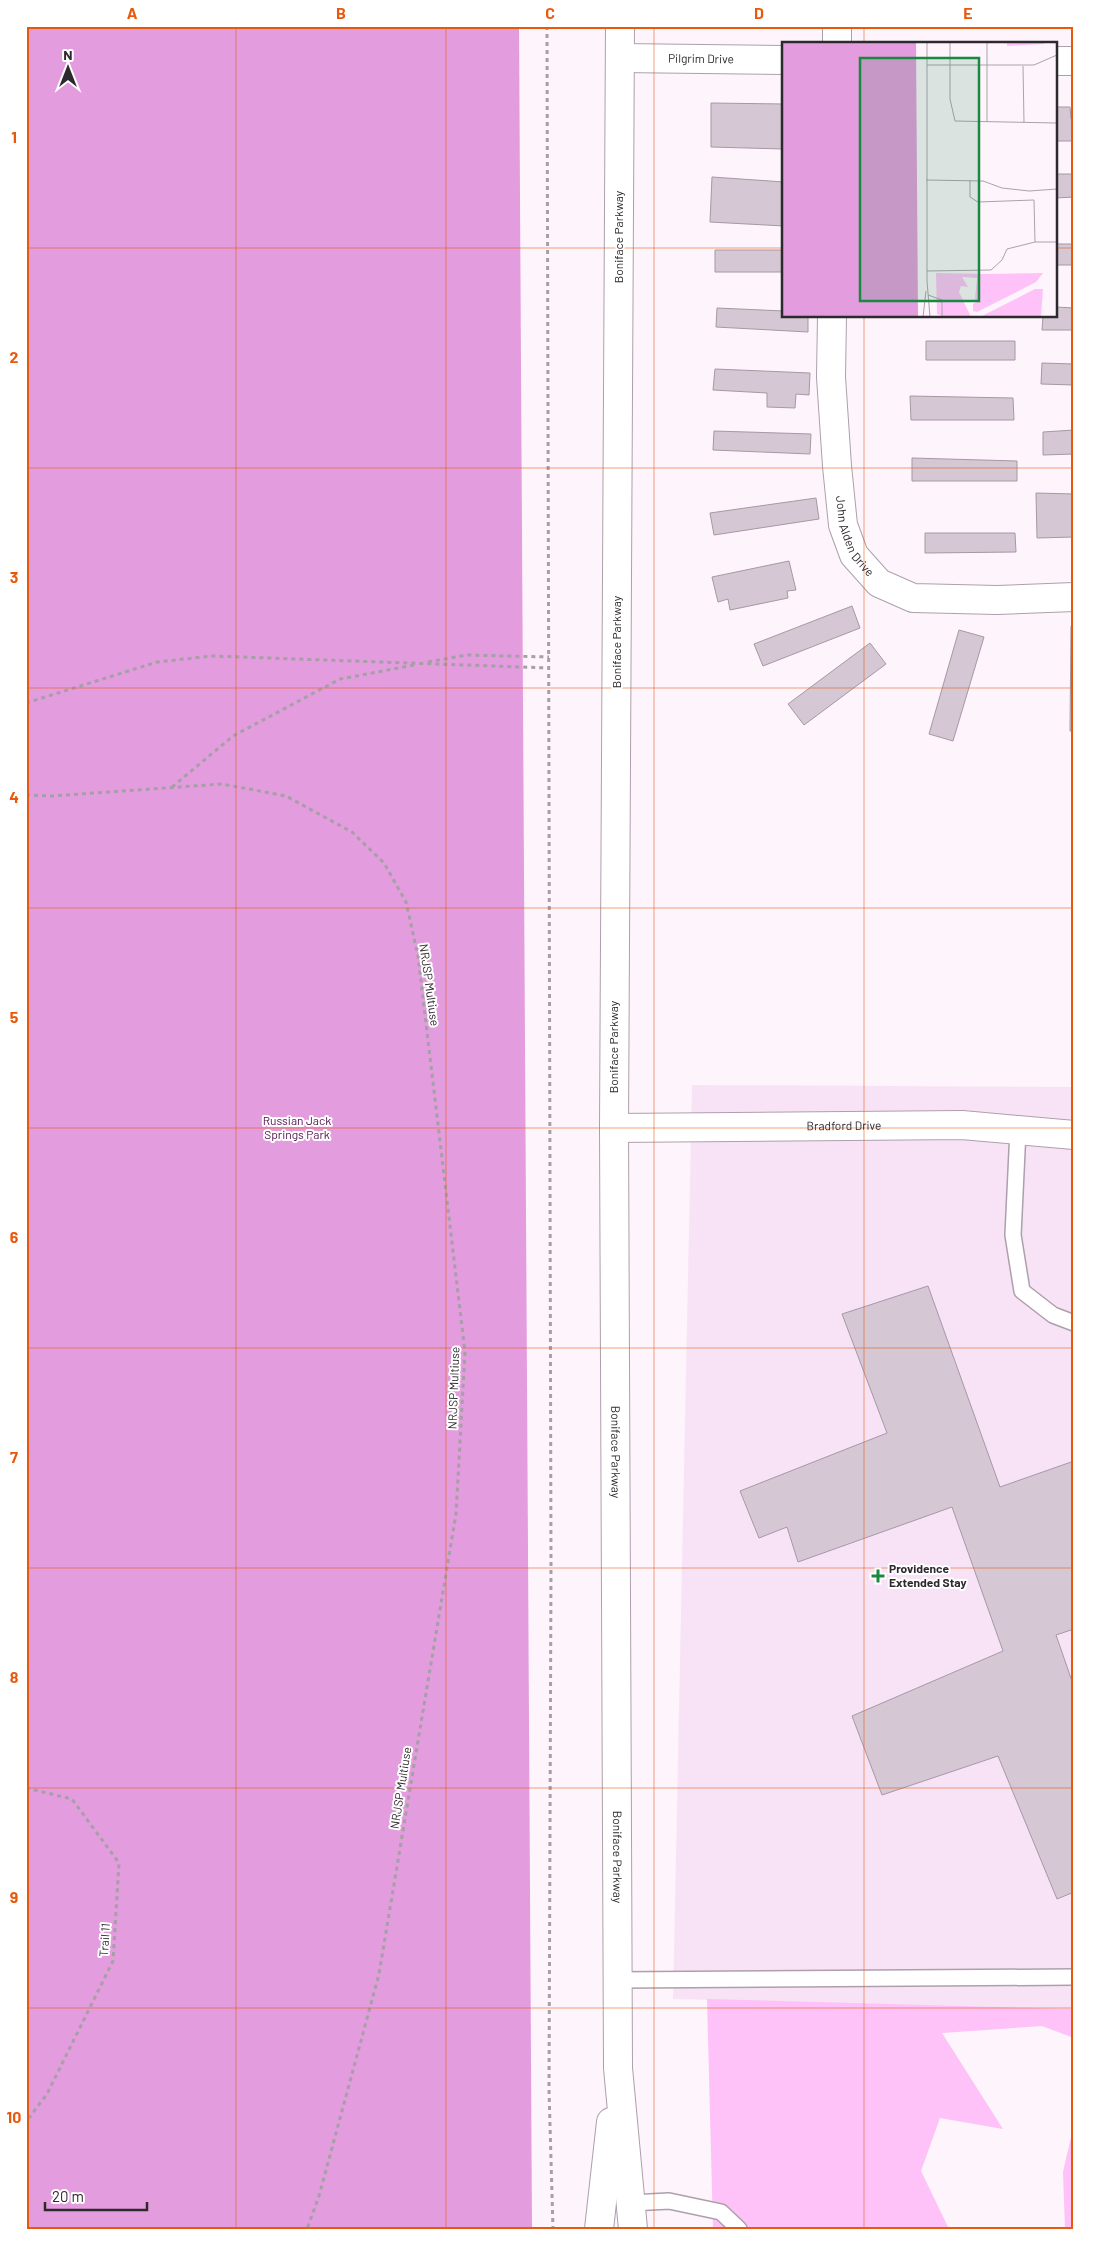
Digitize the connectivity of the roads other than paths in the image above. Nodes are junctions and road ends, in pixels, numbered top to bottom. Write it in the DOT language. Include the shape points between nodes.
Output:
graph roads {
  1 [pos="620,26"];
  2 [pos="837,26"];
  3 [pos="837,42"];
  4 [pos="620,58"];
  5 [pos="782,60"];
  6 [pos="1058,61"];
  7 [pos="1074,61"];
  8 [pos="832,318"];
  9 [pos="1074,597"];
  10 [pos="614,1128"];
  11 [pos="1018,1130"];
  12 [pos="1074,1135"];
  13 [pos="1074,1323"];
  14 [pos="1074,1977"];
  15 [pos="617,1980"];
  16 [pos="618,2068"];
  17 [pos="632,2216"];
  18 [pos="599,2229"];
  19 [pos="740,2229"];
  1 -- 4 [label="main road, Boniface Parkway"];
  2 -- 3 [label="main road"];
  4 -- 5 [label="main road, Pilgrim Drive"];
  4 -- 10 [label="main road, Boniface Parkway"];
  6 -- 7 [label="main road"];
  8 -- 9 [label="main road, John Alden Drive" via="831,377 843,524 854,555 878,583 913,598 997,600"];
  10 -- 11 [label="main road, Bradford Drive" via="962,1125"];
  10 -- 15 [label="main road, Boniface Parkway"];
  11 -- 12 [label="main road, Bradford Drive"];
  11 -- 13 [label="lane" via="1013,1236 1022,1291 1053,1315"];
  14 -- 15 [label="lane"];
  15 -- 16 [label="main road, Boniface Parkway"];
  16 -- 17 [label="main road, Boniface Parkway"];
  16 -- 18 [label="main road, Boniface Parkway"];
  17 -- 19 [label="lane" via="669,2202 721,2212"];
}
